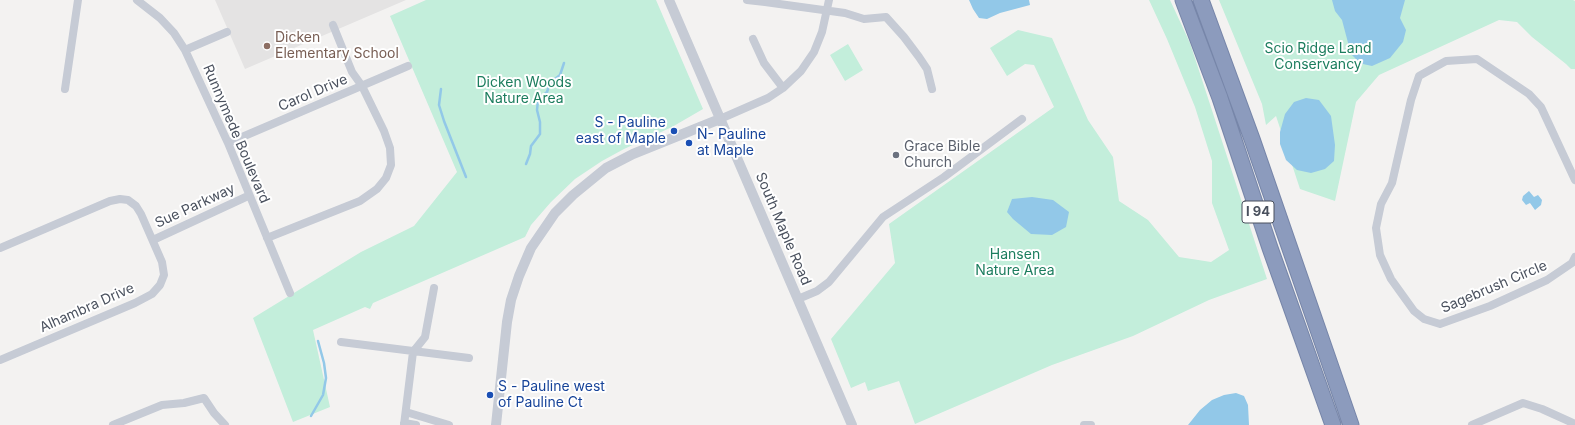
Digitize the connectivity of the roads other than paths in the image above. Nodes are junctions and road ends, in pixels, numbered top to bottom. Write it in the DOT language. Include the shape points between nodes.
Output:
graph roads {
  1 [pos="78,0"];
  2 [pos="138,0"];
  3 [pos="670,0"];
  4 [pos="747,0"];
  5 [pos="829,0"];
  6 [pos="1183,0"];
  7 [pos="1201,0"];
  8 [pos="765,1"];
  9 [pos="828,10"];
  10 [pos="333,25"];
  11 [pos="227,32"];
  12 [pos="753,39"];
  13 [pos="185,50"];
  14 [pos="408,66"];
  15 [pos="362,86"];
  16 [pos="783,88"];
  17 [pos="65,89"];
  18 [pos="932,89"];
  19 [pos="720,119"];
  20 [pos="1022,119"];
  21 [pos="228,143"];
  22 [pos="1575,180"];
  23 [pos="248,196"];
  24 [pos="267,238"];
  25 [pos="153,240"];
  26 [pos="0,248"];
  27 [pos="1575,257"];
  28 [pos="434,288"];
  29 [pos="290,293"];
  30 [pos="798,299"];
  31 [pos="341,342"];
  32 [pos="413,352"];
  33 [pos="469,358"];
  34 [pos="0,360"];
  35 [pos="406,412"];
  36 [pos="404,424"];
  37 [pos="1575,424"];
  38 [pos="113,425"];
  39 [pos="225,425"];
  40 [pos="416,425"];
  41 [pos="449,425"];
  42 [pos="496,425"];
  43 [pos="852,425"];
  44 [pos="1084,425"];
  45 [pos="1091,425"];
  46 [pos="1333,425"];
  47 [pos="1351,425"];
  48 [pos="1472,425"];
  1 -- 17 [label="street"];
  2 -- 13 [label="street, Runnymede Boulevard" via="160,18"];
  3 -- 19 [label="street, South Maple Road"];
  4 -- 8 [label="street"];
  5 -- 9 [label="street"];
  6 -- 46 [label="highway, I 94"];
  7 -- 47 [label="highway, I 94"];
  8 -- 9 [label="street"];
  9 -- 16 [label="street" via="814,52 801,71"];
  9 -- 18 [label="street" via="864,19 886,17 927,69"];
  10 -- 15 [label="street" via="352,72"];
  11 -- 13 [label="street"];
  12 -- 16 [label="street" via="764,63"];
  13 -- 21 [label="street, Runnymede Boulevard"];
  14 -- 15 [label="street, Carol Drive"];
  15 -- 21 [label="street, Carol Drive"];
  15 -- 24 [label="street" via="390,148 391,165 386,178 360,201"];
  16 -- 19 [label="street"];
  19 -- 30 [label="street, South Maple Road"];
  19 -- 42 [label="street" via="633,154 606,168 555,213 531,248 511,300"];
  20 -- 30 [label="street" via="944,177 883,217 829,282 817,291"];
  21 -- 23 [label="street, Runnymede Boulevard"];
  22 -- 27 [label="street, Sagebrush Circle" via="1541,107 1529,94 1477,59 1446,61 1419,76 1392,183 1381,204 1376,228 1380,255 1391,279 1414,311 1424,319 1440,324 1490,306 1547,280 1572,263"];
  23 -- 24 [label="street, Runnymede Boulevard"];
  23 -- 25 [label="street, Sue Parkway"];
  24 -- 29 [label="street, Runnymede Boulevard"];
  25 -- 26 [label="street, Alhambra Drive" via="136,206 128,200 120,199 95,206"];
  25 -- 34 [label="street, Alhambra Drive" via="164,274 160,285 152,294"];
  28 -- 32 [label="street" via="425,337"];
  30 -- 43 [label="street, South Maple Road"];
  31 -- 32 [label="street"];
  32 -- 33 [label="street"];
  32 -- 35 [label="street"];
  35 -- 36 [label="street"];
  35 -- 41 [label="street"];
  36 -- 40 [label="street"];
  37 -- 48 [label="street" via="1523,403"];
  38 -- 39 [label="street" via="162,405 204,398"];
  44 -- 45 [label="street"];
}
